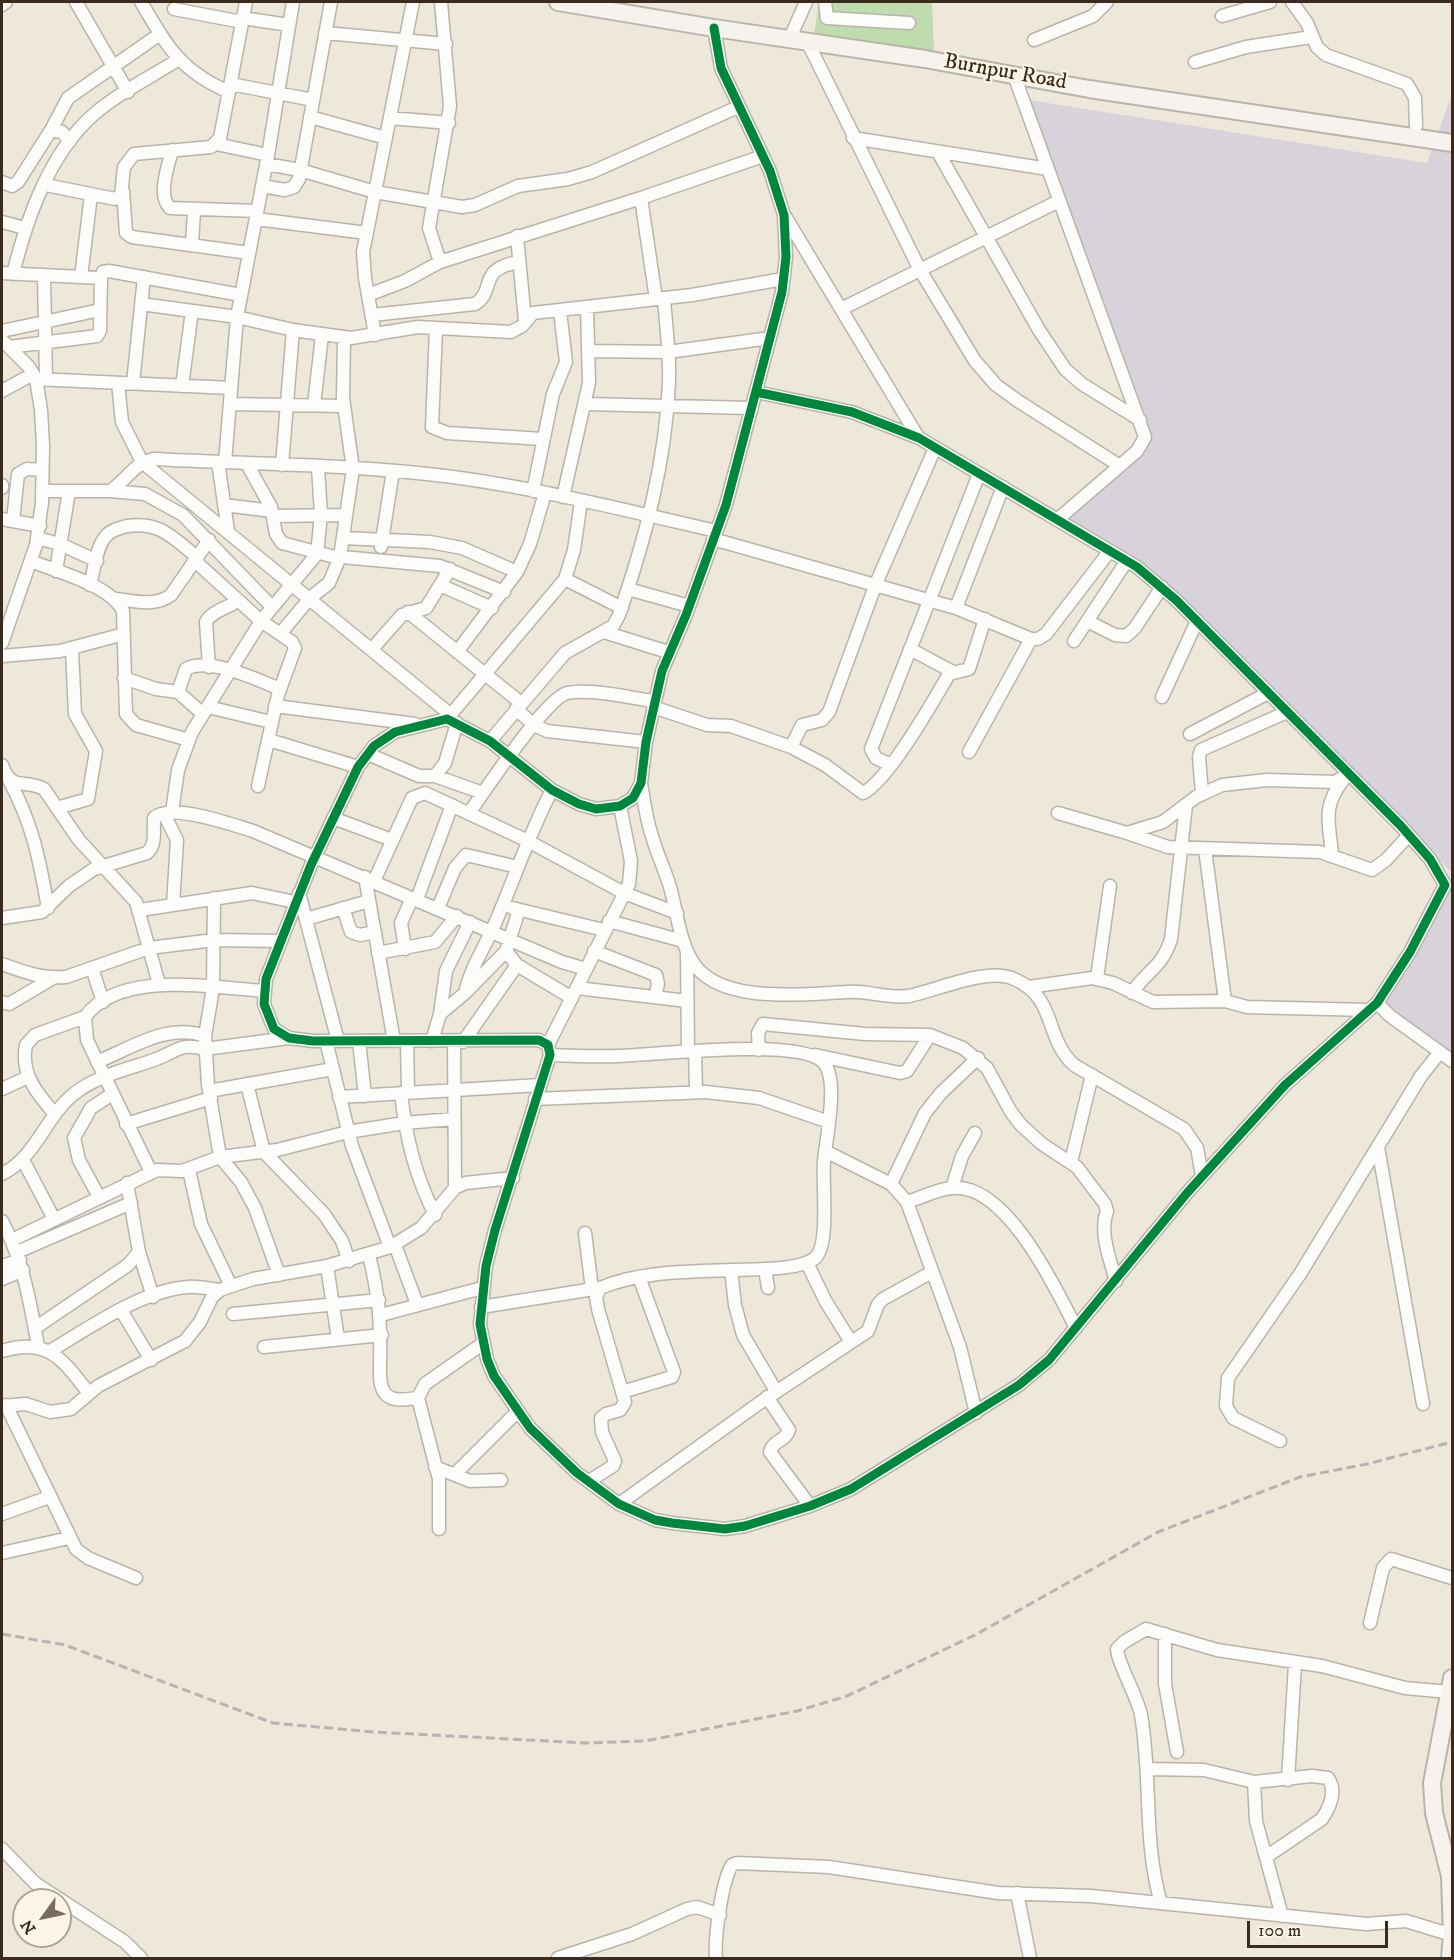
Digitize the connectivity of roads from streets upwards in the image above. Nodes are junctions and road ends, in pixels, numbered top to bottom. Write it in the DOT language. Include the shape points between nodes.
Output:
graph roads {
  1 [pos="6,2"];
  2 [pos="76,2"];
  3 [pos="141,2"];
  4 [pos="246,2"];
  5 [pos="293,2"];
  6 [pos="331,2"];
  7 [pos="412,2"];
  8 [pos="441,2"];
  9 [pos="558,2"];
  10 [pos="624,2"];
  11 [pos="806,2"];
  12 [pos="825,2"];
  13 [pos="1107,2"];
  14 [pos="1270,2"];
  15 [pos="1292,2"];
  16 [pos="2,5"];
  17 [pos="174,9"];
  18 [pos="1222,16"];
  19 [pos="242,20"];
  20 [pos="909,23"];
  21 [pos="289,25"];
  22 [pos="714,28"];
  23 [pos="326,33"];
  24 [pos="160,34"];
  25 [pos="797,36"];
  26 [pos="1311,37"];
  27 [pos="1034,40"];
  28 [pos="405,41"];
  29 [pos="446,44"];
  30 [pos="179,59"];
  31 [pos="1195,62"];
  32 [pos="113,65"];
  33 [pos="1014,75"];
  34 [pos="230,88"];
  35 [pos="128,92"];
  36 [pos="278,93"];
  37 [pos="314,100"];
  38 [pos="738,106"];
  39 [pos="310,117"];
  40 [pos="390,118"];
  41 [pos="449,123"];
  42 [pos="1416,126"];
  43 [pos="51,130"];
  44 [pos="1452,131"];
  45 [pos="386,138"];
  46 [pos="853,138"];
  47 [pos="70,141"];
  48 [pos="1452,143"];
  49 [pos="216,144"];
  50 [pos="172,150"];
  51 [pos="938,152"];
  52 [pos="763,156"];
  53 [pos="267,159"];
  54 [pos="1048,169"];
  55 [pos="300,170"];
  56 [pos="2,182"];
  57 [pos="45,185"];
  58 [pos="262,186"];
  59 [pos="123,190"];
  60 [pos="375,192"];
  61 [pos="90,195"];
  62 [pos="641,198"];
  63 [pos="1059,201"];
  64 [pos="434,204"];
  65 [pos="194,210"];
  66 [pos="256,215"];
  67 [pos="784,215"];
  68 [pos="2,222"];
  69 [pos="25,228"];
  70 [pos="367,233"];
  71 [pos="517,236"];
  72 [pos="985,237"];
  73 [pos="192,245"];
  74 [pos="249,253"];
  75 [pos="440,262"];
  76 [pos="519,262"];
  77 [pos="920,270"];
  78 [pos="7,274"];
  79 [pos="44,276"];
  80 [pos="81,277"];
  81 [pos="144,277"];
  82 [pos="101,278"];
  83 [pos="783,279"];
  84 [pos="241,295"];
  85 [pos="368,295"];
  86 [pos="660,299"];
  87 [pos="141,304"];
  88 [pos="587,308"];
  89 [pos="841,309"];
  90 [pos="100,310"];
  91 [pos="192,311"];
  92 [pos="560,311"];
  93 [pos="372,315"];
  94 [pos="237,317"];
  95 [pos="45,321"];
  96 [pos="525,321"];
  97 [pos="436,329"];
  98 [pos="292,330"];
  99 [pos="2,331"];
  100 [pos="322,335"];
  101 [pos="375,335"];
  102 [pos="344,338"];
  103 [pos="770,338"];
  104 [pos="5,344"];
  105 [pos="46,344"];
  106 [pos="590,351"];
  107 [pos="668,352"];
  108 [pos="38,377"];
  109 [pos="118,383"];
  110 [pos="134,383"];
  111 [pos="182,386"];
  112 [pos="231,388"];
  113 [pos="2,391"];
  114 [pos="756,392"];
  115 [pos="230,404"];
  116 [pos="585,404"];
  117 [pos="287,405"];
  118 [pos="314,405"];
  119 [pos="344,406"];
  120 [pos="667,407"];
  121 [pos="752,408"];
  122 [pos="1140,420"];
  123 [pos="919,438"];
  124 [pos="543,439"];
  125 [pos="935,448"];
  126 [pos="142,462"];
  127 [pos="221,462"];
  128 [pos="247,464"];
  129 [pos="282,465"];
  130 [pos="1120,466"];
  131 [pos="318,467"];
  132 [pos="353,469"];
  133 [pos="42,470"];
  134 [pos="393,471"];
  135 [pos="979,474"];
  136 [pos="1003,487"];
  137 [pos="42,490"];
  138 [pos="69,491"];
  139 [pos="110,491"];
  140 [pos="539,492"];
  141 [pos="563,497"];
  142 [pos="581,501"];
  143 [pos="224,505"];
  144 [pos="273,514"];
  145 [pos="321,515"];
  146 [pos="346,515"];
  147 [pos="651,516"];
  148 [pos="7,520"];
  149 [pos="1057,520"];
  150 [pos="228,531"];
  151 [pos="38,532"];
  152 [pos="715,535"];
  153 [pos="343,538"];
  154 [pos="209,540"];
  155 [pos="382,541"];
  156 [pos="60,544"];
  157 [pos="1109,552"];
  158 [pos="317,554"];
  159 [pos="340,557"];
  160 [pos="196,559"];
  161 [pos="380,559"];
  162 [pos="31,561"];
  163 [pos="97,561"];
  164 [pos="1126,562"];
  165 [pos="450,569"];
  166 [pos="56,571"];
  167 [pos="517,572"];
  168 [pos="565,579"];
  169 [pos="292,583"];
  170 [pos="90,585"];
  171 [pos="440,585"];
  172 [pos="875,586"];
  173 [pos="1162,587"];
  174 [pos="628,589"];
  175 [pos="504,592"];
  176 [pos="310,598"];
  177 [pos="116,599"];
  178 [pos="238,600"];
  179 [pos="929,602"];
  180 [pos="689,606"];
  181 [pos="272,607"];
  182 [pos="492,608"];
  183 [pos="622,608"];
  184 [pos="956,608"];
  185 [pos="7,612"];
  186 [pos="408,612"];
  187 [pos="985,619"];
  188 [pos="261,621"];
  189 [pos="1087,621"];
  190 [pos="1197,621"];
  191 [pos="4,630"];
  192 [pos="604,632"];
  193 [pos="124,634"];
  194 [pos="280,634"];
  195 [pos="1031,639"];
  196 [pos="1074,640"];
  197 [pos="2,643"];
  198 [pos="72,649"];
  199 [pos="372,649"];
  200 [pos="910,650"];
  201 [pos="457,652"];
  202 [pos="668,652"];
  203 [pos="2,656"];
  204 [pos="209,667"];
  205 [pos="230,669"];
  206 [pos="953,672"];
  207 [pos="484,674"];
  208 [pos="124,678"];
  209 [pos="280,689"];
  210 [pos="177,692"];
  211 [pos="1268,693"];
  212 [pos="1162,696"];
  213 [pos="654,704"];
  214 [pos="275,706"];
  215 [pos="519,706"];
  216 [pos="206,710"];
  217 [pos="1287,712"];
  218 [pos="452,719"];
  219 [pos="271,722"];
  220 [pos="419,724"];
  221 [pos="534,725"];
  222 [pos="1190,734"];
  223 [pos="189,740"];
  224 [pos="269,740"];
  225 [pos="490,741"];
  226 [pos="646,742"];
  227 [pos="791,747"];
  228 [pos="969,752"];
  229 [pos="368,754"];
  230 [pos="510,756"];
  231 [pos="889,764"];
  232 [pos="2,765"];
  233 [pos="358,767"];
  234 [pos="435,776"];
  235 [pos="1346,777"];
  236 [pos="9,780"];
  237 [pos="641,783"];
  238 [pos="258,786"];
  239 [pos="552,790"];
  240 [pos="483,793"];
  241 [pos="1202,793"];
  242 [pos="452,805"];
  243 [pos="1186,805"];
  244 [pos="620,806"];
  245 [pos="57,808"];
  246 [pos="168,813"];
  247 [pos="469,813"];
  248 [pos="1058,813"];
  249 [pos="333,818"];
  250 [pos="1127,833"];
  251 [pos="1409,835"];
  252 [pos="392,840"];
  253 [pos="528,841"];
  254 [pos="1181,848"];
  255 [pos="1205,849"];
  256 [pos="1332,854"];
  257 [pos="315,856"];
  258 [pos="102,865"];
  259 [pos="518,867"];
  260 [pos="369,879"];
  261 [pos="1110,886"];
  262 [pos="45,893"];
  263 [pos="60,893"];
  264 [pos="624,893"];
  265 [pos="214,898"];
  266 [pos="297,898"];
  267 [pos="414,898"];
  268 [pos="369,900"];
  269 [pos="173,904"];
  270 [pos="502,906"];
  271 [pos="48,908"];
  272 [pos="343,908"];
  273 [pos="438,908"];
  274 [pos="140,910"];
  275 [pos="519,910"];
  276 [pos="677,913"];
  277 [pos="457,916"];
  278 [pos="2,918"];
  279 [pos="306,919"];
  280 [pos="470,922"];
  281 [pos="607,926"];
  282 [pos="492,931"];
  283 [pos="375,932"];
  284 [pos="214,940"];
  285 [pos="280,941"];
  286 [pos="507,945"];
  287 [pos="685,946"];
  288 [pos="149,948"];
  289 [pos="405,949"];
  290 [pos="594,951"];
  291 [pos="378,953"];
  292 [pos="2,964"];
  293 [pos="517,965"];
  294 [pos="92,968"];
  295 [pos="586,969"];
  296 [pos="53,978"];
  297 [pos="1097,978"];
  298 [pos="159,984"];
  299 [pos="1029,987"];
  300 [pos="213,988"];
  301 [pos="265,991"];
  302 [pos="465,993"];
  303 [pos="574,993"];
  304 [pos="1131,993"];
  305 [pos="655,997"];
  306 [pos="687,1001"];
  307 [pos="1226,1001"];
  308 [pos="2,1002"];
  309 [pos="103,1002"];
  310 [pos="1373,1006"];
  311 [pos="440,1014"];
  312 [pos="85,1017"];
  313 [pos="930,1035"];
  314 [pos="206,1036"];
  315 [pos="289,1038"];
  316 [pos="332,1041"];
  317 [pos="359,1041"];
  318 [pos="401,1041"];
  319 [pos="432,1041"];
  320 [pos="459,1042"];
  321 [pos="205,1049"];
  322 [pos="549,1050"];
  323 [pos="759,1050"];
  324 [pos="692,1051"];
  325 [pos="1440,1052"];
  326 [pos="814,1054"];
  327 [pos="978,1058"];
  328 [pos="1452,1061"];
  329 [pos="97,1062"];
  330 [pos="333,1069"];
  331 [pos="1092,1075"];
  332 [pos="28,1077"];
  333 [pos="104,1078"];
  334 [pos="247,1084"];
  335 [pos="540,1085"];
  336 [pos="2,1089"];
  337 [pos="454,1090"];
  338 [pos="696,1092"];
  339 [pos="404,1093"];
  340 [pos="112,1095"];
  341 [pos="210,1095"];
  342 [pos="365,1096"];
  343 [pos="339,1097"];
  344 [pos="535,1099"];
  345 [pos="55,1114"];
  346 [pos="454,1119"];
  347 [pos="829,1122"];
  348 [pos="404,1123"];
  349 [pos="126,1124"];
  350 [pos="348,1132"];
  351 [pos="975,1133"];
  352 [pos="1378,1148"];
  353 [pos="825,1151"];
  354 [pos="264,1152"];
  355 [pos="220,1157"];
  356 [pos="23,1160"];
  357 [pos="1071,1162"];
  358 [pos="189,1170"];
  359 [pos="151,1172"];
  360 [pos="2,1174"];
  361 [pos="1202,1176"];
  362 [pos="513,1178"];
  363 [pos="127,1184"];
  364 [pos="891,1184"];
  365 [pos="455,1188"];
  366 [pos="952,1188"];
  367 [pos="99,1197"];
  368 [pos="907,1202"];
  369 [pos="131,1203"];
  370 [pos="435,1215"];
  371 [pos="54,1220"];
  372 [pos="2,1221"];
  373 [pos="585,1233"];
  374 [pos="12,1240"];
  375 [pos="392,1246"];
  376 [pos="139,1252"];
  377 [pos="369,1255"];
  378 [pos="20,1261"];
  379 [pos="349,1261"];
  380 [pos="807,1263"];
  381 [pos="2,1266"];
  382 [pos="327,1266"];
  383 [pos="765,1269"];
  384 [pos="731,1270"];
  385 [pos="932,1272"];
  386 [pos="279,1275"];
  387 [pos="639,1277"];
  388 [pos="2,1279"];
  389 [pos="1116,1281"];
  390 [pos="226,1288"];
  391 [pos="482,1288"];
  392 [pos="596,1288"];
  393 [pos="768,1288"];
  394 [pos="153,1297"];
  395 [pos="379,1300"];
  396 [pos="335,1304"];
  397 [pos="417,1304"];
  398 [pos="481,1307"];
  399 [pos="121,1310"];
  400 [pos="233,1314"];
  401 [pos="381,1315"];
  402 [pos="35,1328"];
  403 [pos="1076,1328"];
  404 [pos="382,1335"];
  405 [pos="338,1339"];
  406 [pos="851,1342"];
  407 [pos="482,1344"];
  408 [pos="264,1347"];
  409 [pos="44,1348"];
  410 [pos="2,1351"];
  411 [pos="151,1360"];
  412 [pos="88,1392"];
  413 [pos="622,1392"];
  414 [pos="772,1394"];
  415 [pos="418,1398"];
  416 [pos="1423,1404"];
  417 [pos="4,1405"];
  418 [pos="518,1411"];
  419 [pos="976,1413"];
  420 [pos="1280,1441"];
  421 [pos="435,1467"];
  422 [pos="455,1474"];
  423 [pos="501,1480"];
  424 [pos="589,1481"];
  425 [pos="50,1497"];
  426 [pos="619,1504"];
  427 [pos="810,1506"];
  428 [pos="2,1514"];
  429 [pos="438,1529"];
  430 [pos="69,1538"];
  431 [pos="2,1553"];
  432 [pos="136,1578"];
  433 [pos="1452,1578"];
  434 [pos="1370,1623"];
  435 [pos="1165,1634"];
  436 [pos="1295,1664"];
  437 [pos="1451,1685"];
  438 [pos="1177,1752"];
  439 [pos="1148,1769"];
  440 [pos="1288,1780"];
  441 [pos="1254,1782"];
  442 [pos="2,1849"];
  443 [pos="1266,1857"];
  444 [pos="1017,1893"];
  445 [pos="1451,1894"];
  446 [pos="1161,1903"];
  447 [pos="720,1915"];
  448 [pos="1282,1916"];
  449 [pos="1452,1935"];
  450 [pos="141,1959"];
  451 [pos="558,1959"];
  452 [pos="716,1959"];
  453 [pos="1030,1959"];
  454 [pos="1450,1959"];
  1 -- 16 [label="street"];
  2 -- 32 [label="street"];
  3 -- 24 [label="street"];
  4 -- 19 [label="street"];
  5 -- 21 [label="street"];
  6 -- 23 [label="street"];
  7 -- 28 [label="street"];
  8 -- 29 [label="street"];
  9 -- 22 [label="street, Burnpur Road"];
  10 -- 25 [label="street"];
  11 -- 25 [label="street"];
  12 -- 20 [label="street" via="827,18"];
  13 -- 27 [label="street" via="1093,16"];
  14 -- 18 [label="street"];
  15 -- 26 [label="street" via="1307,23"];
  17 -- 19 [label="street"];
  19 -- 21 [label="street"];
  19 -- 34 [label="street"];
  21 -- 36 [label="street"];
  22 -- 25 [label="street, Burnpur Road"];
  22 -- 38 [label="street" via="721,68"];
  23 -- 28 [label="street"];
  23 -- 37 [label="street"];
  24 -- 30 [label="street"];
  24 -- 32 [label="street"];
  25 -- 33 [label="street, Burnpur Road"];
  25 -- 42 [label="street" via="938,50 1125,84"];
  25 -- 46 [label="street"];
  26 -- 31 [label="street" via="1246,47"];
  26 -- 42 [label="street" via="1326,55 1407,84 1416,98"];
  28 -- 29 [label="street"];
  28 -- 40 [label="street"];
  29 -- 41 [label="street"];
  30 -- 34 [label="street" via="198,77"];
  30 -- 35 [label="street"];
  32 -- 35 [label="street"];
  32 -- 43 [label="street" via="68,98"];
  33 -- 48 [label="street, Burnpur Road"];
  33 -- 54 [label="street"];
  34 -- 36 [label="street"];
  34 -- 49 [label="street"];
  35 -- 47 [label="street" via="94,114"];
  36 -- 37 [label="street"];
  36 -- 53 [label="street"];
  37 -- 39 [label="street"];
  38 -- 52 [label="street"];
  38 -- 64 [label="street" via="592,172 518,186 475,205"];
  39 -- 45 [label="street"];
  39 -- 55 [label="street"];
  40 -- 41 [label="street"];
  40 -- 45 [label="street"];
  41 -- 64 [label="street"];
  42 -- 44 [label="street"];
  43 -- 47 [label="street" via="62,132"];
  43 -- 56 [label="street" via="18,182 12,186"];
  45 -- 60 [label="street"];
  46 -- 51 [label="street"];
  46 -- 77 [label="street"];
  47 -- 57 [label="street"];
  49 -- 50 [label="street"];
  49 -- 53 [label="street"];
  50 -- 59 [label="street" via="142,152 128,160"];
  50 -- 65 [label="street" via="163,193 165,202 170,208"];
  51 -- 54 [label="street"];
  51 -- 72 [label="street"];
  52 -- 62 [label="street"];
  52 -- 67 [label="street"];
  53 -- 55 [label="street"];
  53 -- 58 [label="street"];
  54 -- 63 [label="street"];
  55 -- 58 [label="street" via="294,187 285,190"];
  55 -- 60 [label="street"];
  57 -- 61 [label="street"];
  57 -- 69 [label="street"];
  58 -- 66 [label="street"];
  59 -- 61 [label="street" via="115,199"];
  59 -- 73 [label="street" via="126,232 132,237"];
  60 -- 64 [label="street"];
  60 -- 70 [label="street"];
  61 -- 80 [label="street"];
  62 -- 71 [label="street"];
  62 -- 86 [label="street"];
  63 -- 72 [label="street"];
  63 -- 122 [label="street"];
  64 -- 75 [label="street" via="429,228"];
  65 -- 66 [label="street"];
  65 -- 73 [label="street"];
  66 -- 70 [label="street"];
  66 -- 74 [label="street"];
  67 -- 83 [label="street"];
  67 -- 89 [label="street"];
  68 -- 69 [label="street"];
  69 -- 78 [label="street"];
  70 -- 85 [label="street" via="363,265"];
  71 -- 75 [label="street"];
  71 -- 76 [label="street"];
  72 -- 77 [label="street"];
  72 -- 122 [label="street" via="1065,369"];
  73 -- 74 [label="street"];
  74 -- 84 [label="street"];
  75 -- 85 [label="street"];
  76 -- 93 [label="street" via="503,264 493,272 475,304"];
  76 -- 96 [label="street"];
  77 -- 89 [label="street"];
  77 -- 130 [label="street" via="975,361 996,385"];
  78 -- 79 [label="street"];
  79 -- 80 [label="street"];
  79 -- 95 [label="street"];
  80 -- 82 [label="street"];
  81 -- 82 [label="street" via="109,271 103,272"];
  81 -- 84 [label="street"];
  81 -- 87 [label="street"];
  82 -- 90 [label="street"];
  83 -- 86 [label="street"];
  83 -- 103 [label="street"];
  84 -- 94 [label="street"];
  85 -- 93 [label="street"];
  86 -- 88 [label="street"];
  86 -- 107 [label="street"];
  87 -- 91 [label="street"];
  87 -- 110 [label="street"];
  88 -- 92 [label="street"];
  88 -- 106 [label="street"];
  89 -- 123 [label="street"];
  90 -- 95 [label="street"];
  90 -- 105 [label="street" via="97,336"];
  91 -- 94 [label="street"];
  91 -- 111 [label="street"];
  92 -- 96 [label="street" via="533,313"];
  92 -- 124 [label="street" via="566,362 553,394"];
  93 -- 101 [label="street"];
  94 -- 98 [label="street"];
  94 -- 112 [label="street"];
  95 -- 99 [label="street"];
  95 -- 105 [label="street"];
  96 -- 97 [label="street" via="511,332"];
  97 -- 101 [label="street" via="406,328"];
  97 -- 124 [label="street" via="432,427 447,434"];
  98 -- 100 [label="street"];
  98 -- 117 [label="street"];
  100 -- 102 [label="street"];
  100 -- 118 [label="street"];
  101 -- 102 [label="street"];
  102 -- 119 [label="street"];
  103 -- 107 [label="street"];
  103 -- 114 [label="street"];
  104 -- 105 [label="street"];
  104 -- 108 [label="street"];
  105 -- 108 [label="street"];
  106 -- 107 [label="street"];
  106 -- 116 [label="street" via="590,383"];
  107 -- 120 [label="street"];
  108 -- 109 [label="street"];
  108 -- 113 [label="street"];
  108 -- 133 [label="street"];
  109 -- 110 [label="street"];
  109 -- 126 [label="street" via="122,422"];
  110 -- 111 [label="street"];
  111 -- 112 [label="street"];
  112 -- 115 [label="street"];
  114 -- 121 [label="street"];
  114 -- 123 [label="street" via="852,412"];
  115 -- 117 [label="street"];
  115 -- 127 [label="street"];
  116 -- 120 [label="street"];
  116 -- 141 [label="street"];
  117 -- 118 [label="street"];
  117 -- 129 [label="street"];
  118 -- 119 [label="street"];
  119 -- 132 [label="street"];
  120 -- 121 [label="street"];
  120 -- 147 [label="street"];
  121 -- 152 [label="street"];
  122 -- 130 [label="street" via="1145,437"];
  123 -- 125 [label="street"];
  124 -- 140 [label="street"];
  125 -- 135 [label="street"];
  125 -- 172 [label="street"];
  126 -- 127 [label="street"];
  126 -- 139 [label="street"];
  126 -- 150 [label="street"];
  127 -- 128 [label="street"];
  127 -- 143 [label="street"];
  128 -- 129 [label="street"];
  128 -- 144 [label="street"];
  129 -- 131 [label="street"];
  130 -- 149 [label="street"];
  131 -- 132 [label="street"];
  131 -- 145 [label="street"];
  132 -- 134 [label="street"];
  132 -- 146 [label="street"];
  133 -- 137 [label="street"];
  133 -- 148 [label="street" via="27,469 18,474"];
  134 -- 140 [label="street"];
  134 -- 155 [label="street"];
  135 -- 136 [label="street"];
  135 -- 179 [label="street"];
  136 -- 149 [label="street"];
  136 -- 184 [label="street"];
  137 -- 138 [label="street"];
  137 -- 151 [label="street"];
  138 -- 139 [label="street"];
  138 -- 156 [label="street"];
  139 -- 154 [label="street" via="145,494 169,505"];
  140 -- 141 [label="street"];
  140 -- 167 [label="street" via="530,544"];
  141 -- 142 [label="street"];
  142 -- 147 [label="street"];
  142 -- 168 [label="street"];
  143 -- 144 [label="street"];
  143 -- 150 [label="street"];
  144 -- 145 [label="street"];
  144 -- 158 [label="street" via="276,534 282,543"];
  145 -- 146 [label="street"];
  145 -- 158 [label="street"];
  146 -- 153 [label="street"];
  147 -- 152 [label="street"];
  147 -- 174 [label="street"];
  148 -- 151 [label="street"];
  149 -- 157 [label="street"];
  150 -- 169 [label="street"];
  151 -- 156 [label="street"];
  151 -- 162 [label="street"];
  152 -- 172 [label="street"];
  152 -- 180 [label="street"];
  153 -- 155 [label="street"];
  153 -- 159 [label="street"];
  154 -- 160 [label="street"];
  154 -- 181 [label="street"];
  155 -- 161 [label="street"];
  155 -- 167 [label="street" via="430,542 462,548"];
  156 -- 163 [label="street"];
  156 -- 166 [label="street"];
  157 -- 164 [label="street"];
  157 -- 195 [label="street" via="1046,634"];
  158 -- 159 [label="street"];
  158 -- 169 [label="street"];
  159 -- 161 [label="street"];
  159 -- 176 [label="street" via="329,583"];
  160 -- 163 [label="street" via="162,530 141,524 120,528 106,536"];
  160 -- 177 [label="street" via="165,600"];
  160 -- 178 [label="street"];
  161 -- 165 [label="street"];
  162 -- 166 [label="street"];
  162 -- 185 [label="street"];
  163 -- 170 [label="street"];
  164 -- 173 [label="street"];
  164 -- 189 [label="street"];
  165 -- 171 [label="street"];
  165 -- 175 [label="street"];
  166 -- 170 [label="street"];
  167 -- 175 [label="street"];
  168 -- 183 [label="street"];
  168 -- 207 [label="street"];
  169 -- 176 [label="street"];
  169 -- 181 [label="street"];
  170 -- 177 [label="street"];
  171 -- 182 [label="street"];
  171 -- 186 [label="street" via="426,609"];
  172 -- 179 [label="street"];
  172 -- 227 [label="street" via="829,712 822,720 802,725"];
  173 -- 189 [label="street" via="1126,636 1115,635"];
  173 -- 190 [label="street"];
  174 -- 180 [label="street"];
  174 -- 183 [label="street"];
  175 -- 182 [label="street"];
  176 -- 194 [label="street"];
  176 -- 199 [label="street"];
  177 -- 193 [label="street" via="123,611"];
  178 -- 188 [label="street"];
  178 -- 204 [label="street" via="213,613 206,622"];
  179 -- 184 [label="street"];
  179 -- 200 [label="street"];
  180 -- 202 [label="street"];
  181 -- 188 [label="street"];
  182 -- 201 [label="street"];
  183 -- 192 [label="street" via="613,626"];
  184 -- 187 [label="street"];
  185 -- 191 [label="street"];
  186 -- 199 [label="street"];
  186 -- 201 [label="street"];
  187 -- 195 [label="street"];
  187 -- 206 [label="street" via="969,669"];
  188 -- 194 [label="street"];
  188 -- 205 [label="street"];
  189 -- 196 [label="street"];
  190 -- 211 [label="street"];
  190 -- 212 [label="street"];
  191 -- 197 [label="street"];
  192 -- 202 [label="street"];
  192 -- 215 [label="street" via="565,653"];
  193 -- 198 [label="street"];
  193 -- 208 [label="street"];
  194 -- 209 [label="street" via="295,648"];
  195 -- 228 [label="street"];
  198 -- 203 [label="street"];
  198 -- 245 [label="street" via="75,714 97,760 88,799"];
  199 -- 218 [label="street"];
  200 -- 206 [label="street"];
  200 -- 231 [label="street" via="871,749 876,758"];
  201 -- 207 [label="street"];
  202 -- 213 [label="street"];
  204 -- 205 [label="street"];
  204 -- 210 [label="street" via="194,665 186,669"];
  205 -- 209 [label="street"];
  205 -- 216 [label="street"];
  206 -- 231 [label="street" via="917,730"];
  207 -- 215 [label="street"];
  207 -- 218 [label="street"];
  208 -- 210 [label="street"];
  208 -- 223 [label="street" via="126,714 130,720"];
  209 -- 214 [label="street"];
  210 -- 216 [label="street"];
  211 -- 217 [label="street"];
  211 -- 222 [label="street"];
  213 -- 221 [label="street" via="568,693 550,704"];
  213 -- 226 [label="street"];
  213 -- 227 [label="street" via="707,725 731,726"];
  214 -- 219 [label="street"];
  214 -- 220 [label="street"];
  215 -- 221 [label="street"];
  215 -- 225 [label="street"];
  216 -- 219 [label="street"];
  216 -- 223 [label="street"];
  217 -- 235 [label="street"];
  217 -- 241 [label="street" via="1201,750"];
  218 -- 220 [label="street"];
  218 -- 225 [label="street"];
  218 -- 234 [label="street" via="445,763"];
  219 -- 224 [label="street"];
  220 -- 229 [label="street" via="395,732"];
  221 -- 226 [label="street" via="559,733"];
  221 -- 230 [label="street"];
  223 -- 246 [label="street"];
  224 -- 233 [label="street"];
  224 -- 238 [label="street"];
  225 -- 230 [label="street"];
  226 -- 237 [label="street"];
  227 -- 231 [label="street" via="825,765 863,793"];
  229 -- 233 [label="street"];
  229 -- 234 [label="street" via="419,776"];
  230 -- 239 [label="street"];
  230 -- 240 [label="street"];
  232 -- 236 [label="street"];
  233 -- 249 [label="street"];
  234 -- 240 [label="street"];
  235 -- 241 [label="street" via="1328,782 1251,780"];
  235 -- 251 [label="street"];
  235 -- 256 [label="street" via="1328,808"];
  236 -- 245 [label="street" via="44,789"];
  236 -- 262 [label="street" via="34,836"];
  237 -- 244 [label="street" via="633,798"];
  237 -- 276 [label="street" via="648,824"];
  239 -- 244 [label="street" via="596,809"];
  239 -- 253 [label="street"];
  240 -- 247 [label="street"];
  241 -- 243 [label="street"];
  242 -- 247 [label="street"];
  242 -- 252 [label="street" via="425,793 417,794"];
  242 -- 267 [label="street"];
  243 -- 250 [label="street" via="1150,828"];
  243 -- 254 [label="street"];
  244 -- 264 [label="street" via="631,861"];
  245 -- 258 [label="street"];
  246 -- 257 [label="street" via="230,824"];
  246 -- 258 [label="street" via="154,818 154,840 147,853"];
  246 -- 269 [label="street" via="177,840"];
  247 -- 253 [label="street"];
  248 -- 250 [label="street"];
  249 -- 252 [label="street"];
  249 -- 257 [label="street"];
  250 -- 254 [label="street"];
  251 -- 256 [label="street" via="1372,870"];
  251 -- 310 [label="street" via="1430,859 1445,885 1410,952"];
  252 -- 260 [label="street"];
  253 -- 259 [label="street"];
  253 -- 264 [label="street"];
  254 -- 255 [label="street"];
  254 -- 304 [label="street" via="1167,951"];
  255 -- 256 [label="street"];
  255 -- 307 [label="street"];
  257 -- 260 [label="street"];
  257 -- 266 [label="street"];
  258 -- 263 [label="street"];
  258 -- 274 [label="street"];
  259 -- 270 [label="street"];
  259 -- 273 [label="street" via="466,855 455,868"];
  260 -- 267 [label="street"];
  260 -- 268 [label="street"];
  261 -- 297 [label="street"];
  262 -- 263 [label="street"];
  262 -- 271 [label="street"];
  263 -- 271 [label="street"];
  264 -- 276 [label="street"];
  264 -- 281 [label="street"];
  265 -- 266 [label="street" via="262,894"];
  265 -- 269 [label="street"];
  265 -- 284 [label="street"];
  266 -- 279 [label="street"];
  266 -- 285 [label="street"];
  267 -- 273 [label="street"];
  267 -- 289 [label="street" via="401,923"];
  268 -- 272 [label="street"];
  268 -- 283 [label="street"];
  269 -- 274 [label="street"];
  270 -- 275 [label="street"];
  270 -- 282 [label="street"];
  271 -- 278 [label="street" via="35,915"];
  272 -- 279 [label="street"];
  272 -- 283 [label="street" via="351,932"];
  273 -- 277 [label="street"];
  274 -- 288 [label="street"];
  275 -- 281 [label="street"];
  275 -- 286 [label="street"];
  276 -- 287 [label="street"];
  277 -- 280 [label="street"];
  277 -- 289 [label="street" via="435,942"];
  279 -- 316 [label="street"];
  280 -- 282 [label="street"];
  280 -- 311 [label="street" via="446,971"];
  281 -- 287 [label="street"];
  281 -- 290 [label="street"];
  282 -- 286 [label="street"];
  282 -- 302 [label="street" via="471,971"];
  283 -- 291 [label="street"];
  284 -- 285 [label="street"];
  284 -- 288 [label="street"];
  284 -- 300 [label="street"];
  285 -- 301 [label="street"];
  286 -- 293 [label="street"];
  286 -- 295 [label="street"];
  286 -- 302 [label="street"];
  287 -- 299 [label="street" via="694,964 719,984 778,995 846,992 906,996 1000,975"];
  287 -- 306 [label="street"];
  288 -- 294 [label="street"];
  288 -- 298 [label="street"];
  289 -- 291 [label="street"];
  290 -- 295 [label="street"];
  290 -- 305 [label="street" via="656,975"];
  291 -- 318 [label="street"];
  292 -- 296 [label="street"];
  293 -- 303 [label="street"];
  293 -- 320 [label="street"];
  294 -- 296 [label="street"];
  294 -- 309 [label="street"];
  295 -- 303 [label="street"];
  296 -- 308 [label="street" via="9,1004"];
  297 -- 299 [label="street"];
  297 -- 304 [label="street"];
  298 -- 300 [label="street"];
  298 -- 309 [label="street" via="130,990"];
  299 -- 331 [label="street" via="1045,1006 1067,1058"];
  300 -- 301 [label="street"];
  300 -- 314 [label="street"];
  301 -- 315 [label="street" via="264,1004 274,1029"];
  302 -- 311 [label="street"];
  303 -- 305 [label="street"];
  303 -- 322 [label="street"];
  304 -- 307 [label="street" via="1153,1002"];
  305 -- 306 [label="street"];
  306 -- 324 [label="street"];
  307 -- 310 [label="street" via="1247,1007"];
  309 -- 312 [label="street"];
  310 -- 325 [label="street"];
  310 -- 361 [label="street" via="1285,1085"];
  311 -- 319 [label="street"];
  312 -- 329 [label="street" via="87,1040"];
  312 -- 332 [label="street" via="29,1039 24,1050"];
  313 -- 323 [label="street" via="865,1034 763,1024 758,1033"];
  313 -- 326 [label="street" via="907,1071 900,1073"];
  313 -- 327 [label="street"];
  314 -- 321 [label="street"];
  314 -- 329 [label="street" via="186,1030 165,1033"];
  315 -- 316 [label="street"];
  315 -- 321 [label="street"];
  316 -- 317 [label="street"];
  316 -- 330 [label="street"];
  317 -- 318 [label="street"];
  317 -- 342 [label="street"];
  318 -- 319 [label="street"];
  318 -- 339 [label="street"];
  319 -- 320 [label="street"];
  320 -- 322 [label="street" via="539,1040"];
  320 -- 337 [label="street"];
  321 -- 333 [label="street" via="180,1047"];
  321 -- 341 [label="street"];
  322 -- 324 [label="street" via="620,1056"];
  322 -- 335 [label="street"];
  323 -- 324 [label="street"];
  323 -- 326 [label="street"];
  324 -- 338 [label="street"];
  325 -- 328 [label="street"];
  325 -- 352 [label="street"];
  326 -- 347 [label="street" via="825,1063 830,1078"];
  327 -- 357 [label="street" via="1021,1125"];
  327 -- 364 [label="street" via="932,1104"];
  329 -- 333 [label="street"];
  330 -- 334 [label="street"];
  330 -- 343 [label="street"];
  331 -- 357 [label="street"];
  331 -- 361 [label="street" via="1184,1129 1197,1148"];
  332 -- 336 [label="street"];
  332 -- 345 [label="street"];
  333 -- 340 [label="street"];
  333 -- 345 [label="street" via="77,1091"];
  334 -- 341 [label="street"];
  334 -- 354 [label="street"];
  335 -- 337 [label="street"];
  335 -- 344 [label="street"];
  337 -- 339 [label="street"];
  337 -- 346 [label="street"];
  338 -- 344 [label="street"];
  338 -- 347 [label="street" via="759,1098"];
  339 -- 342 [label="street"];
  339 -- 348 [label="street"];
  340 -- 349 [label="street"];
  340 -- 367 [label="street" via="92,1108 74,1138 79,1160"];
  341 -- 349 [label="street"];
  341 -- 355 [label="street"];
  342 -- 343 [label="street"];
  343 -- 350 [label="street"];
  344 -- 362 [label="street"];
  345 -- 356 [label="street"];
  346 -- 348 [label="street"];
  346 -- 365 [label="street"];
  347 -- 353 [label="street"];
  348 -- 350 [label="street"];
  348 -- 370 [label="street" via="415,1171"];
  349 -- 359 [label="street"];
  350 -- 354 [label="street"];
  350 -- 375 [label="street"];
  351 -- 366 [label="street" via="962,1156"];
  352 -- 416 [label="street"];
  352 -- 420 [label="street" via="1300,1274 1228,1378 1226,1406 1233,1418"];
  353 -- 364 [label="street"];
  353 -- 380 [label="street" via="823,1243 816,1258"];
  354 -- 355 [label="street"];
  354 -- 379 [label="street" via="324,1214 342,1241"];
  355 -- 358 [label="street"];
  355 -- 386 [label="street" via="241,1182 255,1208"];
  356 -- 360 [label="street"];
  356 -- 371 [label="street"];
  357 -- 389 [label="street" via="1105,1204 1104,1230"];
  358 -- 359 [label="street"];
  358 -- 390 [label="street" via="201,1224"];
  359 -- 363 [label="street"];
  361 -- 389 [label="street"];
  362 -- 365 [label="street" via="465,1183"];
  362 -- 391 [label="street" via="495,1230"];
  363 -- 367 [label="street"];
  363 -- 369 [label="street"];
  364 -- 368 [label="street"];
  365 -- 370 [label="street"];
  366 -- 368 [label="street"];
  366 -- 403 [label="street" via="977,1194 998,1209 1028,1241"];
  367 -- 371 [label="street"];
  368 -- 385 [label="street"];
  369 -- 376 [label="street"];
  369 -- 378 [label="street"];
  370 -- 375 [label="street"];
  371 -- 374 [label="street"];
  372 -- 374 [label="street"];
  373 -- 392 [label="street"];
  374 -- 378 [label="street"];
  375 -- 377 [label="street"];
  375 -- 397 [label="street"];
  376 -- 394 [label="street"];
  376 -- 402 [label="street" via="128,1265"];
  377 -- 379 [label="street"];
  377 -- 395 [label="street"];
  378 -- 381 [label="street"];
  378 -- 388 [label="street"];
  378 -- 402 [label="street"];
  379 -- 382 [label="street"];
  380 -- 383 [label="street"];
  380 -- 406 [label="street"];
  382 -- 386 [label="street"];
  382 -- 396 [label="street"];
  383 -- 384 [label="street"];
  383 -- 393 [label="street"];
  384 -- 387 [label="street"];
  384 -- 414 [label="street" via="743,1335"];
  385 -- 406 [label="street" via="883,1299 868,1331"];
  385 -- 419 [label="street" via="960,1347"];
  386 -- 390 [label="street"];
  387 -- 392 [label="street"];
  387 -- 413 [label="street" via="674,1372 664,1381"];
  389 -- 403 [label="street"];
  390 -- 394 [label="street" via="189,1287"];
  390 -- 411 [label="street" via="212,1297 189,1337"];
  391 -- 397 [label="street"];
  391 -- 398 [label="street"];
  392 -- 398 [label="street"];
  392 -- 413 [label="street" via="598,1310"];
  394 -- 399 [label="street"];
  395 -- 396 [label="street"];
  395 -- 401 [label="street"];
  396 -- 400 [label="street"];
  396 -- 405 [label="street"];
  397 -- 401 [label="street"];
  398 -- 407 [label="street"];
  399 -- 409 [label="street"];
  399 -- 411 [label="street"];
  401 -- 404 [label="street"];
  402 -- 409 [label="street"];
  403 -- 419 [label="street" via="1049,1360"];
  404 -- 405 [label="street"];
  404 -- 415 [label="street" via="383,1390 397,1400"];
  405 -- 408 [label="street"];
  406 -- 414 [label="street"];
  407 -- 415 [label="street" via="425,1384"];
  407 -- 418 [label="street" via="494,1376"];
  409 -- 410 [label="street" via="20,1346"];
  409 -- 412 [label="street" via="69,1368"];
  411 -- 412 [label="street"];
  412 -- 417 [label="street" via="78,1404 64,1411 42,1411 26,1404"];
  413 -- 424 [label="street" via="624,1407 606,1414 600,1424 615,1461"];
  414 -- 426 [label="street"];
  414 -- 427 [label="street" via="789,1430 770,1452"];
  415 -- 421 [label="street"];
  417 -- 425 [label="street"];
  418 -- 422 [label="street"];
  418 -- 424 [label="street" via="530,1428"];
  419 -- 427 [label="street" via="851,1489"];
  421 -- 422 [label="street"];
  421 -- 429 [label="street" via="440,1491"];
  422 -- 423 [label="street" via="470,1481"];
  424 -- 426 [label="street"];
  425 -- 428 [label="street"];
  425 -- 430 [label="street"];
  426 -- 427 [label="street" via="655,1520 725,1529"];
  430 -- 431 [label="street"];
  430 -- 432 [label="street" via="80,1554"];
  433 -- 434 [label="street" via="1391,1559 1383,1568"];
  435 -- 436 [label="street" via="1217,1650"];
  435 -- 438 [label="street" via="1165,1684"];
  435 -- 439 [label="street" via="1146,1629 1117,1649 1139,1709"];
  436 -- 437 [label="street" via="1322,1666 1405,1688"];
  436 -- 440 [label="street"];
  437 -- 445 [label="street" via="1432,1783 1434,1813"];
  439 -- 441 [label="street" via="1204,1770"];
  439 -- 446 [label="street" via="1151,1870"];
  440 -- 441 [label="street"];
  440 -- 443 [label="street" via="1312,1776 1328,1779 1333,1791 1328,1811 1315,1826"];
  441 -- 443 [label="street" via="1256,1821"];
  442 -- 450 [label="street" via="35,1883 125,1942"];
  443 -- 448 [label="street"];
  444 -- 446 [label="street"];
  444 -- 447 [label="street" via="950,1888 829,1867 737,1863 729,1870"];
  444 -- 453 [label="street"];
  445 -- 449 [label="street"];
  446 -- 448 [label="street"];
  447 -- 451 [label="street" via="697,1907 687,1909 632,1934"];
  447 -- 452 [label="street" via="715,1936"];
  448 -- 449 [label="street" via="1366,1924 1406,1921"];
  449 -- 454 [label="street"];
}
